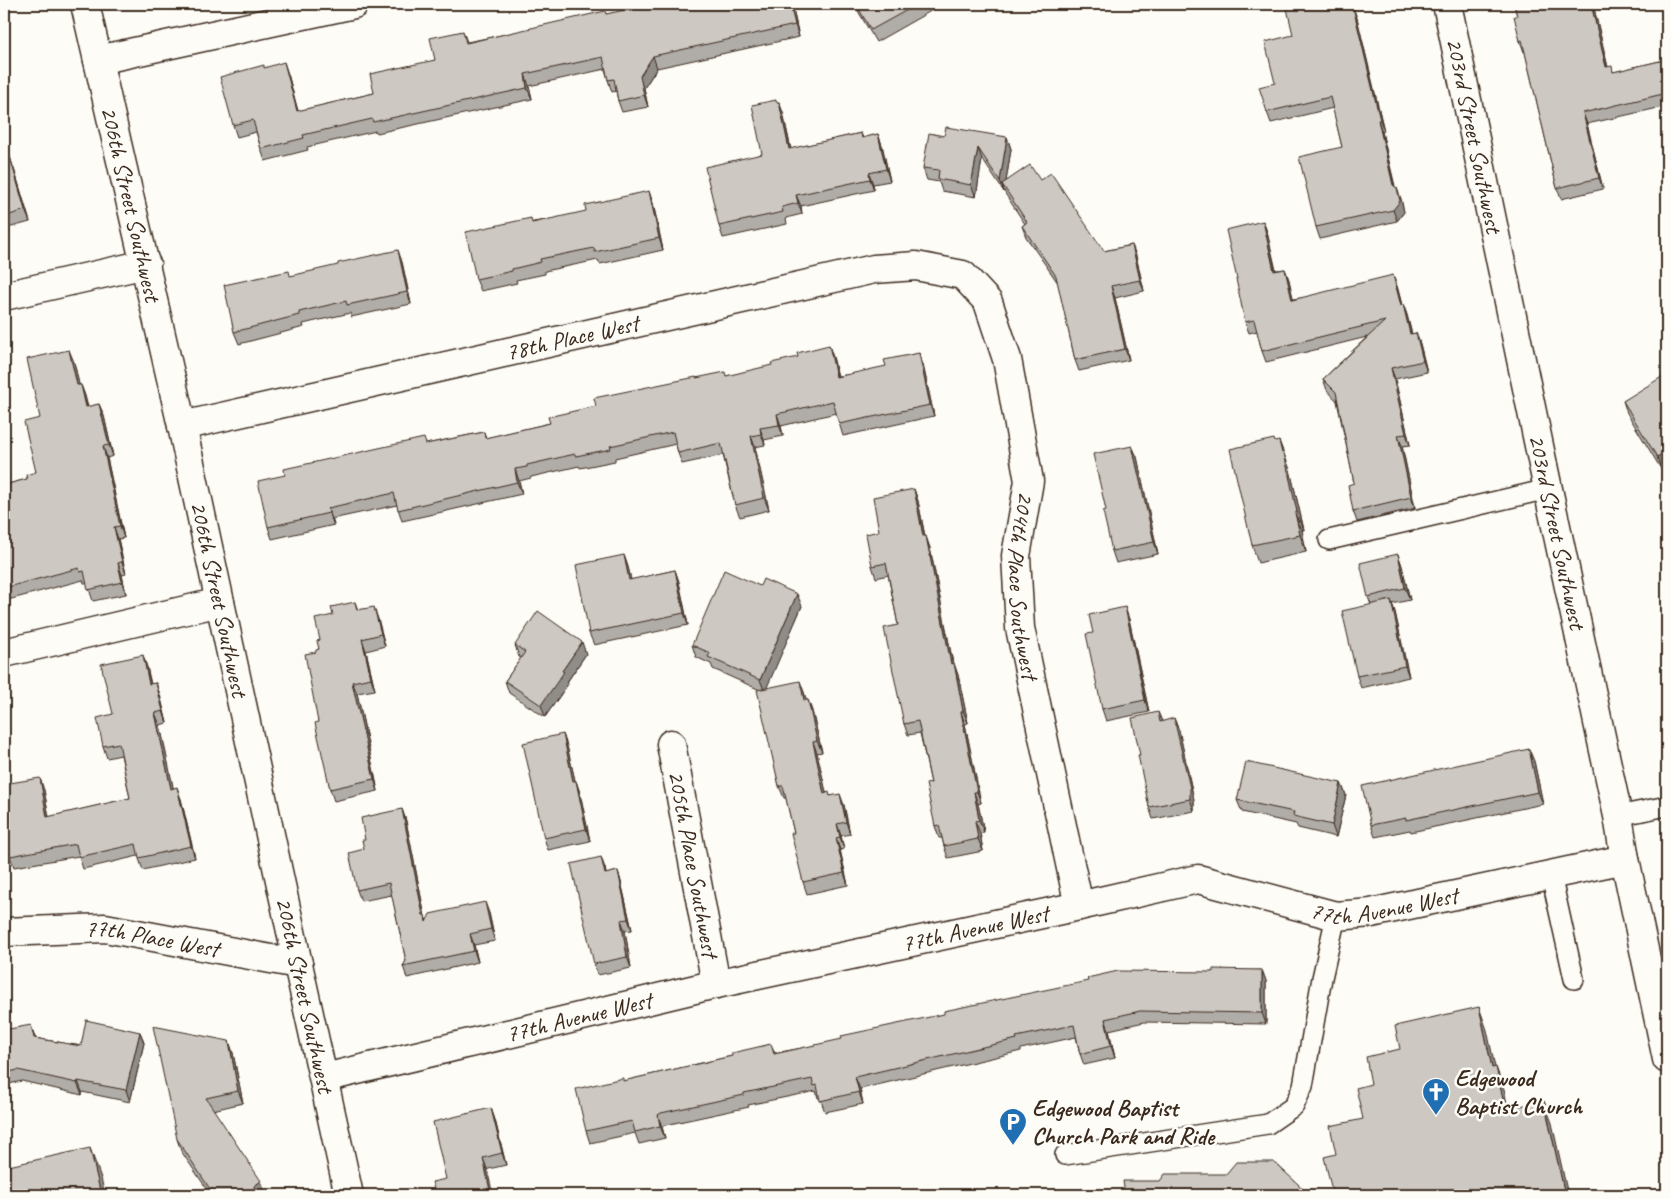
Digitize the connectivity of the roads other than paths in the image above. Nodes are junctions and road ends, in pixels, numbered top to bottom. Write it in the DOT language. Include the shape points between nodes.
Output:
graph roads {
  1 [pos="85,4"];
  2 [pos="354,4"];
  3 [pos="1448,4"];
  4 [pos="98,60"];
  5 [pos="146,264"];
  6 [pos="963,275"];
  7 [pos="4,296"];
  8 [pos="182,426"];
  9 [pos="1548,489"];
  10 [pos="1329,540"];
  11 [pos="220,602"];
  12 [pos="4,652"];
  13 [pos="671,744"];
  14 [pos="1667,806"];
  15 [pos="1618,816"];
  16 [pos="1625,859"];
  17 [pos="1551,875"];
  18 [pos="1079,906"];
  19 [pos="1336,916"];
  20 [pos="4,932"];
  21 [pos="298,964"];
  22 [pos="1574,978"];
  23 [pos="716,984"];
  24 [pos="1667,1059"];
  25 [pos="324,1078"];
  26 [pos="1065,1155"];
  27 [pos="349,1195"];
  1 -- 4 [label="street, 206th Street Southwest"];
  2 -- 4 [label="street"];
  3 -- 9 [label="street, 203rd Street Southwest"];
  4 -- 5 [label="street, 206th Street Southwest"];
  5 -- 7 [label="street"];
  5 -- 8 [label="street, 206th Street Southwest"];
  6 -- 8 [label="street, 78th Place West" via="916,266 874,269"];
  6 -- 18 [label="street, 204th Place Southwest" via="988,302 1007,359 1029,481 1016,556 1020,628"];
  8 -- 11 [label="street, 206th Street Southwest"];
  9 -- 10 [label="lane"];
  9 -- 15 [label="street, 203rd Street Southwest"];
  11 -- 12 [label="street"];
  11 -- 21 [label="street, 206th Street Southwest"];
  13 -- 23 [label="street, 205th Place Southwest"];
  14 -- 15 [label="lane"];
  15 -- 16 [label="street, 203rd Street Southwest"];
  16 -- 17 [label="street, 77th Avenue West"];
  16 -- 24 [label="street, 203rd Street Southwest"];
  17 -- 19 [label="street, 77th Avenue West" via="1371,913"];
  17 -- 22 [label="lane"];
  18 -- 19 [label="street, 77th Avenue West" via="1198,879"];
  18 -- 23 [label="street, 77th Avenue West"];
  19 -- 26 [label="lane" via="1302,1086 1294,1106 1268,1124"];
  20 -- 21 [label="street, 77th Place West" via="105,928"];
  21 -- 25 [label="street, 206th Street Southwest"];
  23 -- 25 [label="street, 77th Avenue West"];
  25 -- 27 [label="street, 206th Street Southwest"];
}
